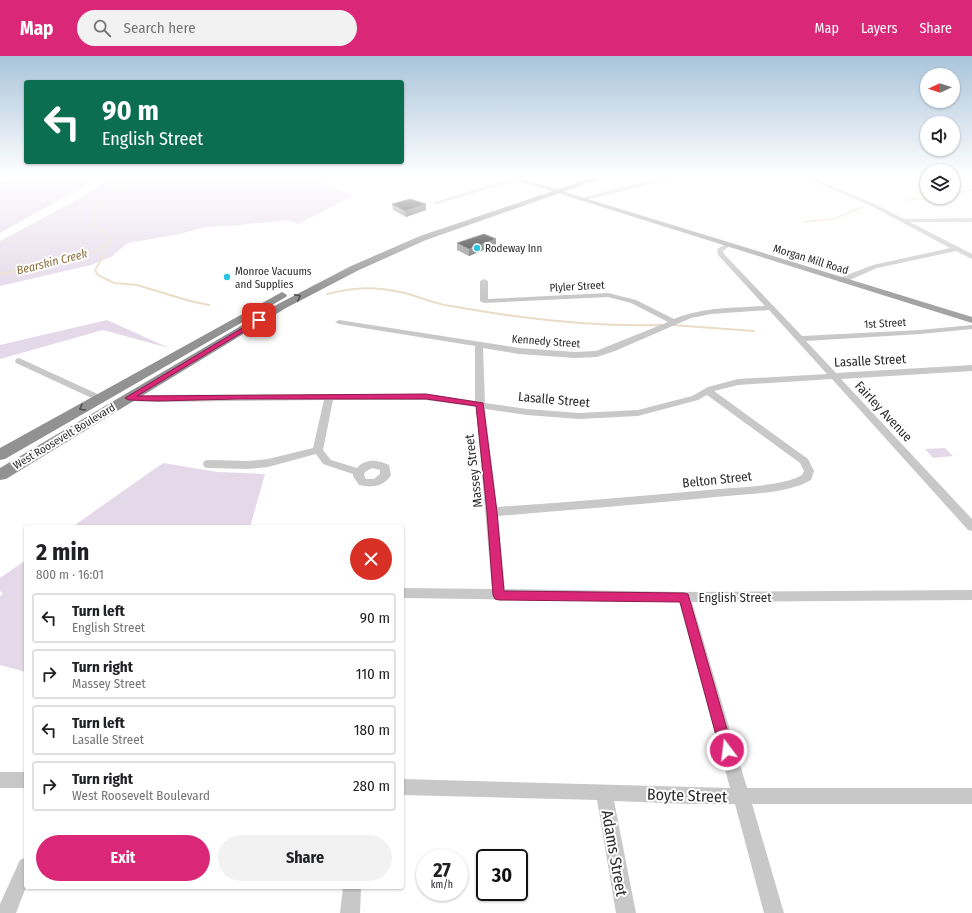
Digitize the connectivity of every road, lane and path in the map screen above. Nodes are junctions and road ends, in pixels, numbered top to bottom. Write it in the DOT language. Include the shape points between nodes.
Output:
graph roads {
  1 [pos="467,216"];
  2 [pos="482,216"];
  3 [pos="635,216"];
  4 [pos="894,216"];
  5 [pos="902,220"];
  6 [pos="972,220"];
  7 [pos="728,245"];
  8 [pos="956,249"];
  9 [pos="972,257"];
  10 [pos="842,280"];
  11 [pos="484,281"];
  12 [pos="279,296"];
  13 [pos="770,308"];
  14 [pos="972,320"];
  15 [pos="234,321"];
  16 [pos="339,322"];
  17 [pos="673,322"];
  18 [pos="972,327"];
  19 [pos="800,339"];
  20 [pos="479,344"];
  21 [pos="19,361"];
  22 [pos="186,364"];
  23 [pos="972,368"];
  24 [pos="833,375"];
  25 [pos="707,391"];
  26 [pos="329,397"];
  27 [pos="100,398"];
  28 [pos="129,398"];
  29 [pos="480,404"];
  30 [pos="318,450"];
  31 [pos="0,455"];
  32 [pos="208,464"];
  33 [pos="359,472"];
  34 [pos="0,475"];
  35 [pos="492,512"];
  36 [pos="972,527"];
  37 [pos="404,593"];
  38 [pos="499,595"];
  39 [pos="972,595"];
  40 [pos="684,597"];
  41 [pos="0,780"];
  42 [pos="24,780"];
  43 [pos="404,787"];
  44 [pos="604,792"];
  45 [pos="740,796"];
  46 [pos="972,796"];
  47 [pos="24,871"];
  48 [pos="352,889"];
  49 [pos="6,913"];
  50 [pos="350,913"];
  51 [pos="626,913"];
  52 [pos="774,913"];
  1 -- 12 [label="highway, West Roosevelt Boulevard" via="378,247"];
  22 -- 2 [label="highway, West Roosevelt Boulevard, one-way" via="282,306 380,256"];
  3 -- 7 [label="main road, Morgan Mill Road"];
  4 -- 5 [label="street"];
  5 -- 6 [label="street"];
  5 -- 8 [label="street"];
  7 -- 10 [label="main road, Morgan Mill Road"];
  7 -- 13 [label="street, Fairley Avenue" via="719,252"];
  8 -- 9 [label="street"];
  8 -- 10 [label="street" via="875,266"];
  10 -- 14 [label="main road, Morgan Mill Road"];
  11 -- 17 [label="street, Plyler Street" via="484,301 618,296"];
  12 -- 15 [label="highway, West Roosevelt Boulevard"];
  12 -- 22 [label="highway" via="280,302 220,338"];
  13 -- 17 [label="street, Kennedy Street" via="704,312"];
  13 -- 19 [label="street, Fairley Avenue"];
  15 -- 27 [label="highway, West Roosevelt Boulevard"];
  15 -- 28 [label="highway" via="189,353 124,393 124,396"];
  16 -- 20 [label="street, Kennedy Street"];
  17 -- 20 [label="street, Kennedy Street" via="597,354 560,355"];
  18 -- 19 [label="street, 1st Street"];
  19 -- 24 [label="street, Fairley Avenue"];
  20 -- 29 [label="street, Massey Street"];
  21 -- 27 [label="street"];
  22 -- 28 [label="highway, West Roosevelt Boulevard"];
  23 -- 24 [label="street, Lasalle Street"];
  24 -- 25 [label="street, Lasalle Street" via="738,382 723,384"];
  24 -- 36 [label="street, Fairley Avenue"];
  25 -- 29 [label="street, Lasalle Street" via="695,398 655,409 613,415 558,415"];
  25 -- 35 [label="street, Belton Street" via="804,461 807,477 797,483 756,489"];
  26 -- 28 [label="street, Lasalle Street"];
  26 -- 29 [label="street, Lasalle Street" via="426,397"];
  26 -- 30 [label="street"];
  27 -- 31 [label="highway, West Roosevelt Boulevard, one-way"];
  28 -- 34 [label="highway, West Roosevelt Boulevard"];
  29 -- 35 [label="street, Massey Street"];
  30 -- 32 [label="street" via="248,466"];
  30 -- 33 [label="street" via="326,462"];
  35 -- 38 [label="street, Massey Street"];
  37 -- 38 [label="street, English Street"];
  38 -- 40 [label="street, English Street"];
  39 -- 40 [label="street, English Street"];
  40 -- 45 [label="street"];
  41 -- 42 [label="street"];
  43 -- 44 [label="street, Boyte Street"];
  44 -- 45 [label="street, Boyte Street"];
  44 -- 51 [label="street, Adams Street"];
  45 -- 46 [label="street, Boyte Street"];
  45 -- 52 [label="street"];
  47 -- 49 [label="street"];
  48 -- 50 [label="street"];
}
